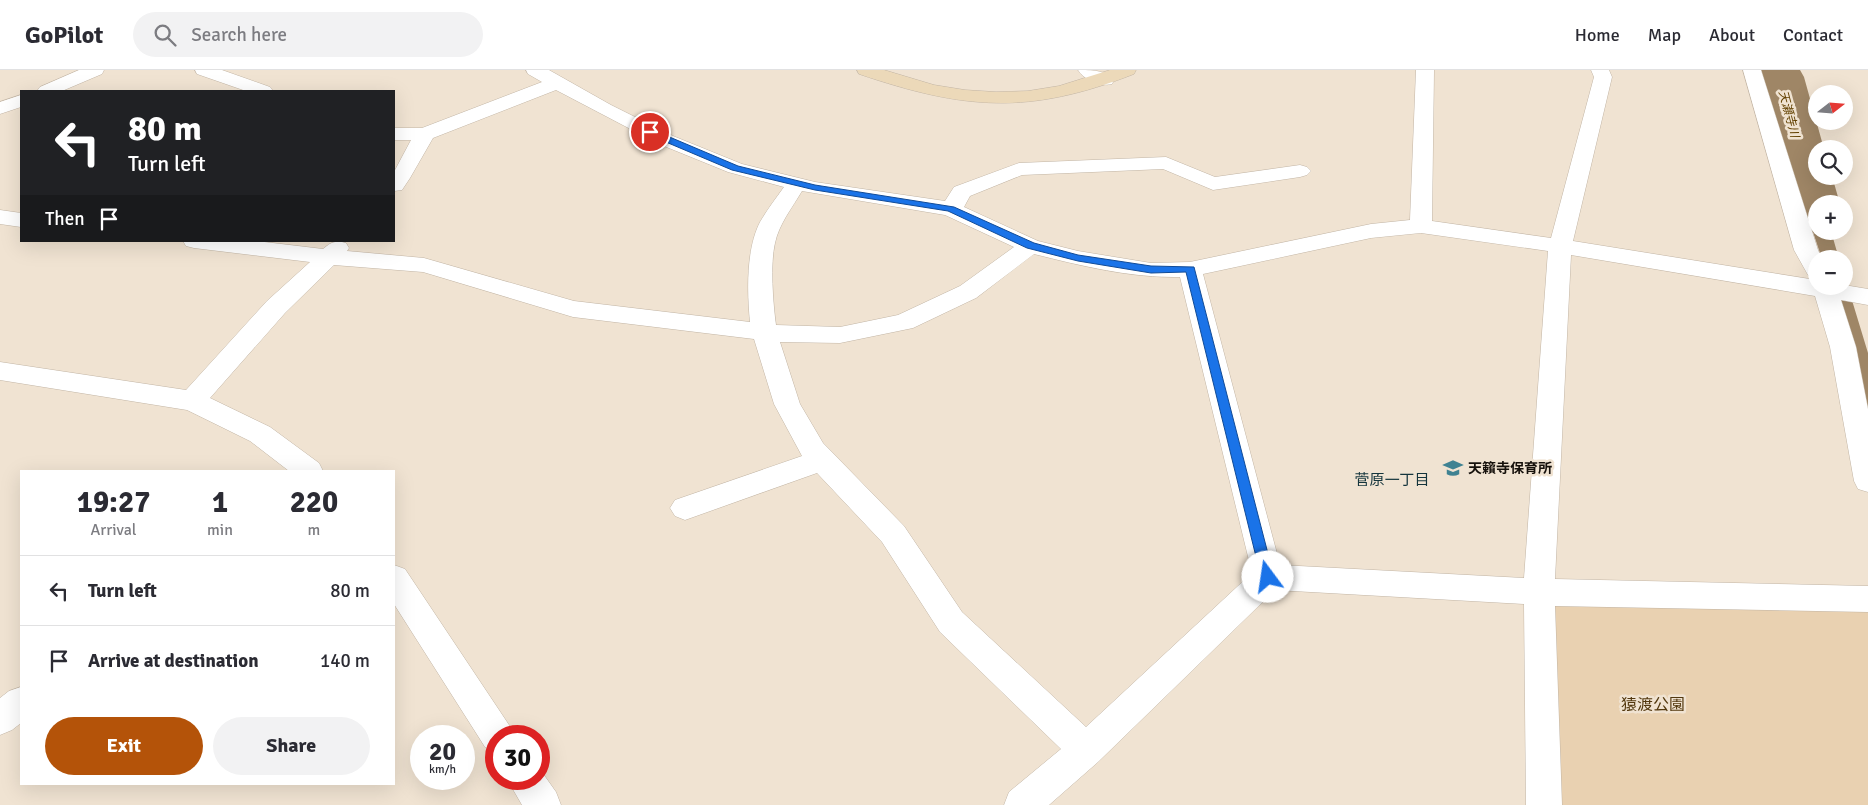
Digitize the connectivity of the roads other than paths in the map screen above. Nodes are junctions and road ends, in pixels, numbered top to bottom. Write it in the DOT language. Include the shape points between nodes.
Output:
graph roads {
  1 [pos="95,70"];
  2 [pos="204,70"];
  3 [pos="535,70"];
  4 [pos="866,70"];
  5 [pos="1087,70"];
  6 [pos="1126,70"];
  7 [pos="1425,70"];
  8 [pos="1600,70"];
  9 [pos="1752,70"];
  10 [pos="1105,80"];
  11 [pos="556,83"];
  12 [pos="49,90"];
  13 [pos="260,90"];
  14 [pos="20,101"];
  15 [pos="0,108"];
  16 [pos="395,134"];
  17 [pos="425,134"];
  18 [pos="1300,171"];
  19 [pos="797,183"];
  20 [pos="395,184"];
  21 [pos="951,209"];
  22 [pos="0,217"];
  23 [pos="20,220"];
  24 [pos="1421,226"];
  25 [pos="212,242"];
  26 [pos="1030,246"];
  27 [pos="1560,246"];
  28 [pos="336,249"];
  29 [pos="1808,254"];
  30 [pos="1190,269"];
  31 [pos="1808,280"];
  32 [pos="1826,295"];
  33 [pos="764,332"];
  34 [pos="0,371"];
  35 [pos="192,401"];
  36 [pos="814,451"];
  37 [pos="308,470"];
  38 [pos="1868,480"];
  39 [pos="685,508"];
  40 [pos="1268,577"];
  41 [pos="395,580"];
  42 [pos="1539,592"];
  43 [pos="1868,599"];
  44 [pos="20,703"];
  45 [pos="0,718"];
  46 [pos="490,725"];
  47 [pos="1086,750"];
  48 [pos="533,790"];
  49 [pos="543,805"];
  50 [pos="1022,805"];
  51 [pos="1544,805"];
  1 -- 12 [label="street"];
  2 -- 13 [label="street"];
  3 -- 11 [label="street"];
  4 -- 10 [label="street" via="906,85 964,97 1005,99 1057,93"];
  5 -- 10 [label="street"];
  6 -- 10 [label="street"];
  7 -- 24 [label="street"];
  8 -- 27 [label="street" via="1603,76"];
  9 -- 29 [label="street"];
  11 -- 17 [label="street"];
  11 -- 19 [label="street" via="666,140 735,168"];
  14 -- 15 [label="street"];
  16 -- 17 [label="street"];
  17 -- 20 [label="street"];
  18 -- 21 [label="street" via="1213,184 1166,163 1020,170 962,192"];
  19 -- 21 [label="street"];
  19 -- 33 [label="street" via="771,223 763,244 760,299"];
  21 -- 26 [label="street"];
  22 -- 23 [label="street"];
  24 -- 27 [label="street"];
  24 -- 30 [label="street" via="1371,231"];
  25 -- 28 [label="street"];
  26 -- 30 [label="street" via="1151,270"];
  26 -- 33 [label="street" via="968,292 904,322 840,335"];
  27 -- 31 [label="street"];
  27 -- 42 [label="street"];
  28 -- 33 [label="street" via="424,265 573,309"];
  28 -- 35 [label="street" via="276,307"];
  30 -- 40 [label="street"];
  32 -- 38 [label="street" via="1843,347"];
  33 -- 36 [label="street" via="787,404"];
  34 -- 35 [label="street"];
  35 -- 37 [label="street" via="260,434"];
  36 -- 39 [label="street" via="819,460"];
  36 -- 47 [label="street" via="893,534 951,622"];
  40 -- 42 [label="street"];
  40 -- 47 [label="street"];
  41 -- 46 [label="street"];
  42 -- 43 [label="street"];
  42 -- 51 [label="street"];
  44 -- 45 [label="street"];
  47 -- 50 [label="street"];
  48 -- 49 [label="street"];
}
